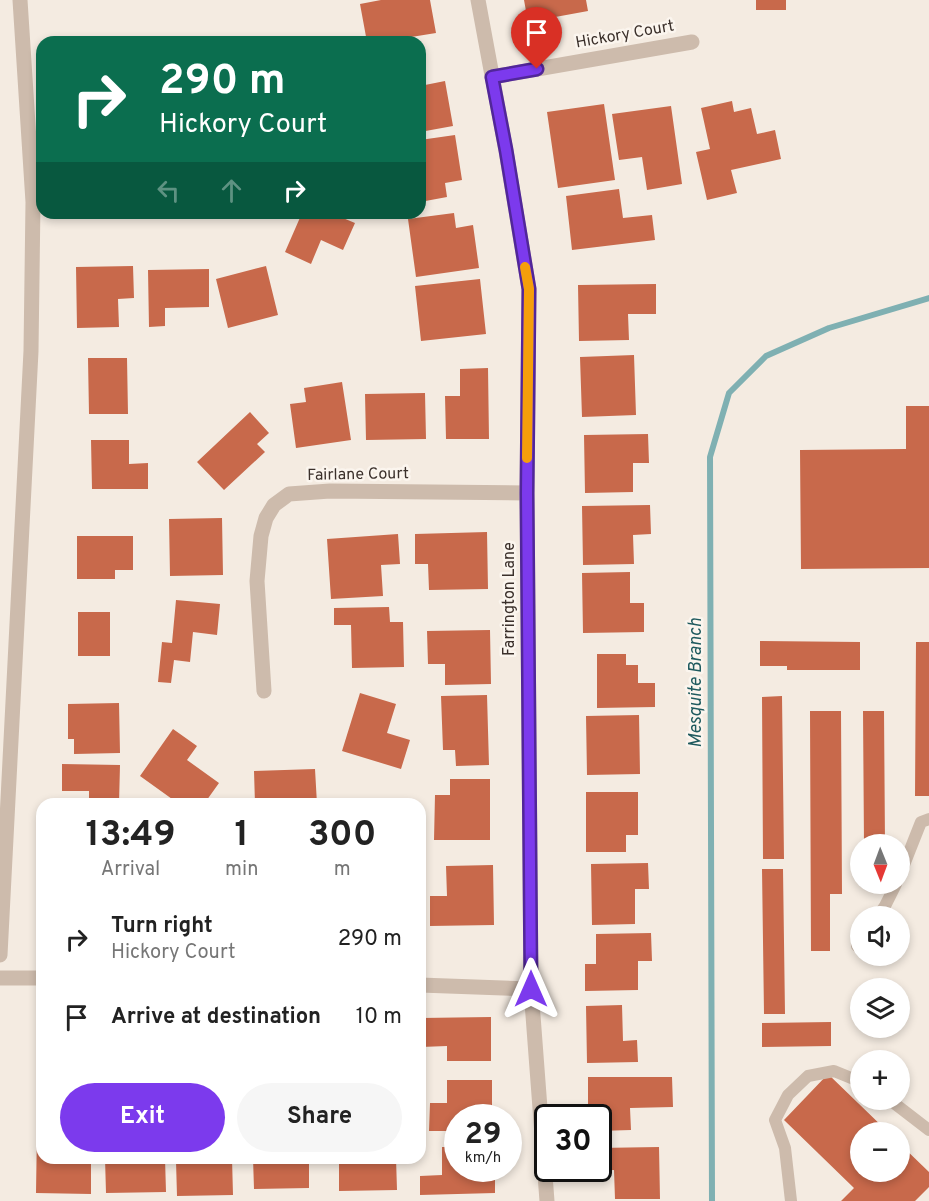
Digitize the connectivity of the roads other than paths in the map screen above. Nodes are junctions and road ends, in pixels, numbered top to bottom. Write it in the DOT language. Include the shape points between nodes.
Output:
graph roads {
  1 [pos="20,0"];
  2 [pos="478,0"];
  3 [pos="692,42"];
  4 [pos="492,77"];
  5 [pos="36,189"];
  6 [pos="36,219"];
  7 [pos="527,493"];
  8 [pos="264,691"];
  9 [pos="6,705"];
  10 [pos="929,819"];
  11 [pos="910,850"];
  12 [pos="0,955"];
  13 [pos="0,978"];
  14 [pos="36,978"];
  15 [pos="426,985"];
  16 [pos="531,989"];
  17 [pos="850,1078"];
  18 [pos="903,1110"];
  19 [pos="929,1130"];
  20 [pos="546,1201"];
  21 [pos="791,1201"];
  1 -- 5 [label="street"];
  2 -- 4 [label="street, Farrington Lane"];
  3 -- 4 [label="street, Hickory Court"];
  4 -- 7 [label="street, Farrington Lane" via="529,289"];
  6 -- 9 [label="street"];
  7 -- 8 [label="street, Fairlane Court" via="330,491 289,494 274,505 261,536 257,581"];
  7 -- 16 [label="street, Farrington Lane"];
  9 -- 12 [label="street"];
  10 -- 11 [label="lane" via="921,822"];
  13 -- 14 [label="street"];
  15 -- 16 [label="street"];
  16 -- 20 [label="street, Farrington Lane"];
  17 -- 21 [label="lane" via="834,1071 808,1076 788,1095 775,1120 785,1148"];
  18 -- 19 [label="lane"];
}
